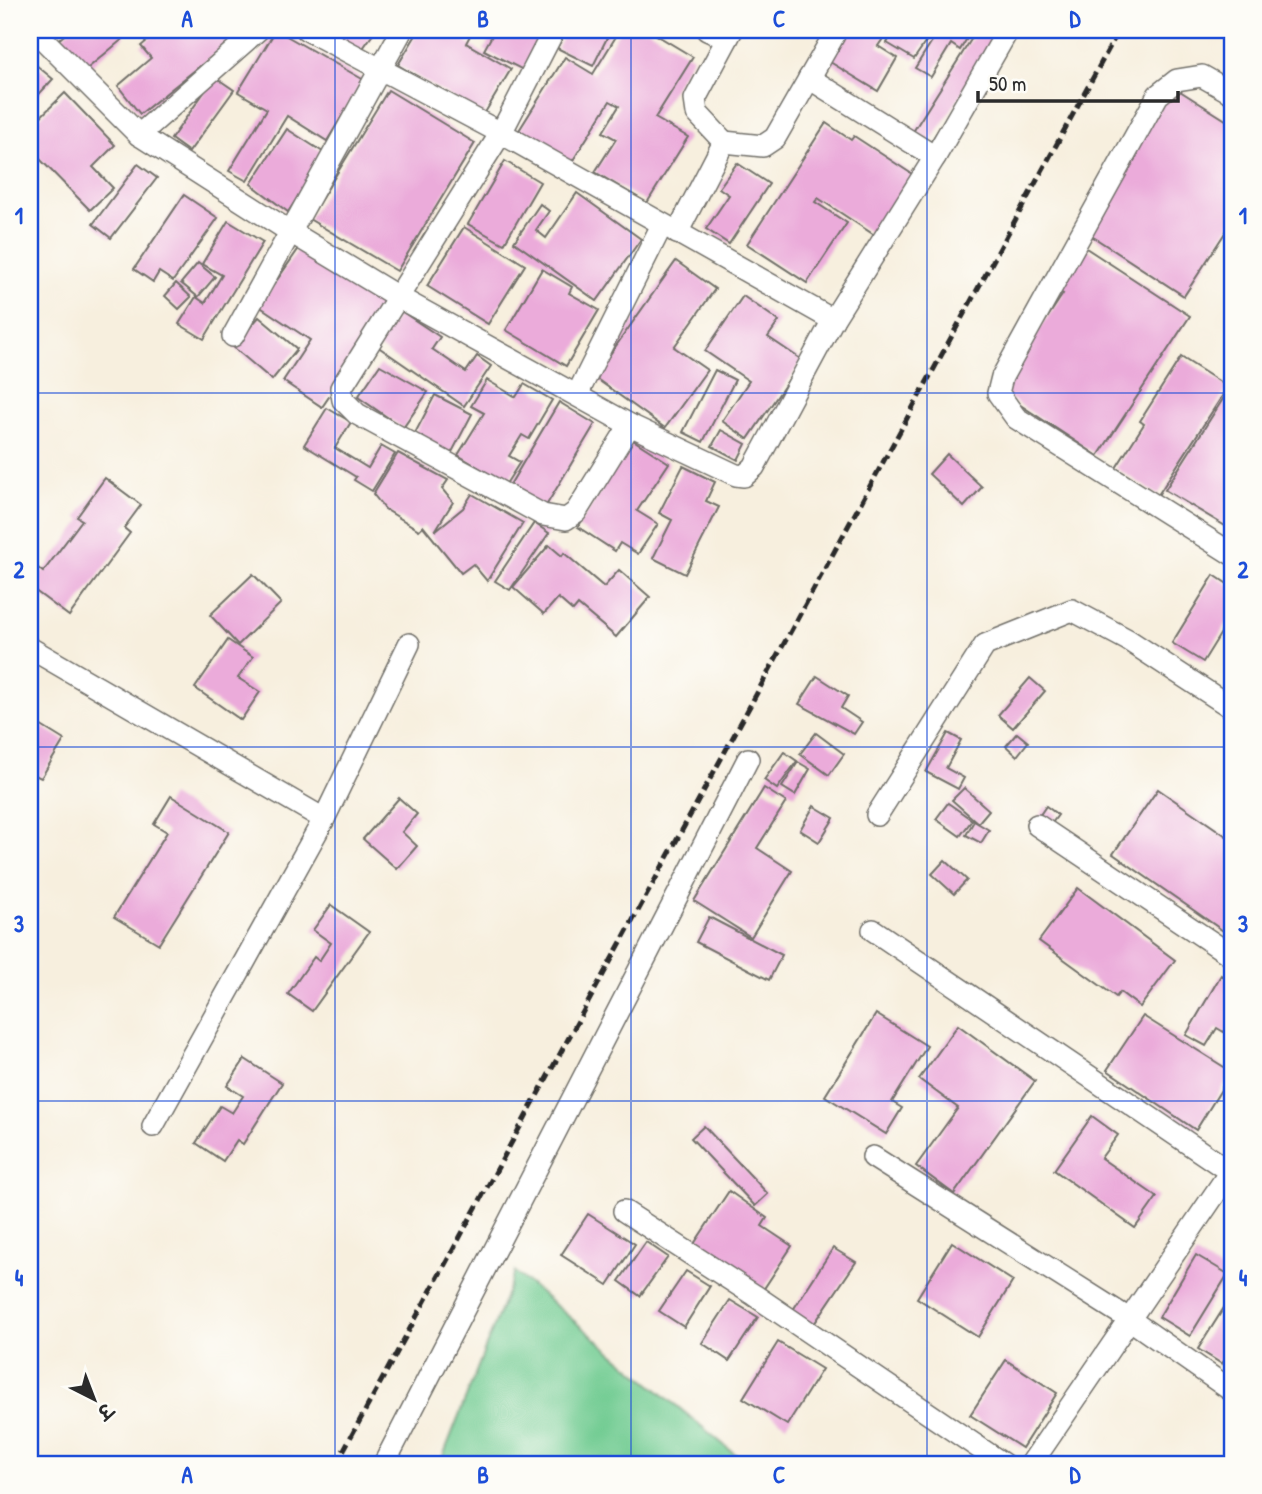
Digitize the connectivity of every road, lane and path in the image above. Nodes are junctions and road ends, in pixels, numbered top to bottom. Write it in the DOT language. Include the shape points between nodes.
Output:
graph roads {
  1 [pos="258,30"];
  2 [pos="307,30"];
  3 [pos="402,30"];
  4 [pos="554,30"];
  5 [pos="834,30"];
  6 [pos="1008,30"];
  7 [pos="44,33"];
  8 [pos="722,33"];
  9 [pos="381,68"];
  10 [pos="809,78"];
  11 [pos="1232,93"];
  12 [pos="501,133"];
  13 [pos="139,135"];
  14 [pos="724,142"];
  15 [pos="935,157"];
  16 [pos="669,229"];
  17 [pos="289,231"];
  18 [pos="398,297"];
  19 [pos="833,320"];
  20 [pos="233,336"];
  21 [pos="578,396"];
  22 [pos="630,425"];
  23 [pos="1232,554"];
  24 [pos="409,644"];
  25 [pos="30,648"];
  26 [pos="1232,708"];
  27 [pos="747,759"];
  28 [pos="877,815"];
  29 [pos="324,819"];
  30 [pos="1037,825"];
  31 [pos="873,930"];
  32 [pos="1232,956"];
  33 [pos="153,1126"];
  34 [pos="873,1157"];
  35 [pos="1232,1171"];
  36 [pos="624,1211"];
  37 [pos="1129,1319"];
  38 [pos="1232,1391"];
  39 [pos="384,1464"];
  40 [pos="1003,1464"];
  41 [pos="1031,1464"];
  1 -- 13 [label="street"];
  2 -- 9 [label="street"];
  3 -- 9 [label="street"];
  4 -- 12 [label="street"];
  5 -- 10 [label="street"];
  6 -- 15 [label="street"];
  7 -- 13 [label="street"];
  8 -- 14 [label="street" via="695,99 697,113"];
  9 -- 12 [label="street"];
  9 -- 17 [label="street"];
  10 -- 14 [label="street" via="769,144"];
  10 -- 15 [label="street"];
  11 -- 23 [label="street" via="1202,76 1177,80 1158,95 1002,377 998,393 1016,418"];
  12 -- 16 [label="street"];
  12 -- 18 [label="street"];
  13 -- 17 [label="street"];
  14 -- 16 [label="street"];
  15 -- 19 [label="street"];
  16 -- 19 [label="street"];
  16 -- 21 [label="street"];
  17 -- 18 [label="street"];
  17 -- 20 [label="street"];
  18 -- 21 [label="street"];
  18 -- 22 [label="street" via="341,388 343,400 357,414 543,515 566,519 576,512"];
  19 -- 22 [label="street" via="754,467 744,476"];
  21 -- 22 [label="street"];
  24 -- 29 [label="street"];
  25 -- 29 [label="street"];
  26 -- 28 [label="street" via="1128,640 1072,610 985,645"];
  27 -- 39 [label="street"];
  29 -- 33 [label="street"];
  30 -- 32 [label="street"];
  31 -- 35 [label="street"];
  34 -- 37 [label="street"];
  35 -- 37 [label="street"];
  36 -- 40 [label="street"];
  37 -- 38 [label="street"];
  37 -- 41 [label="street"];
}
